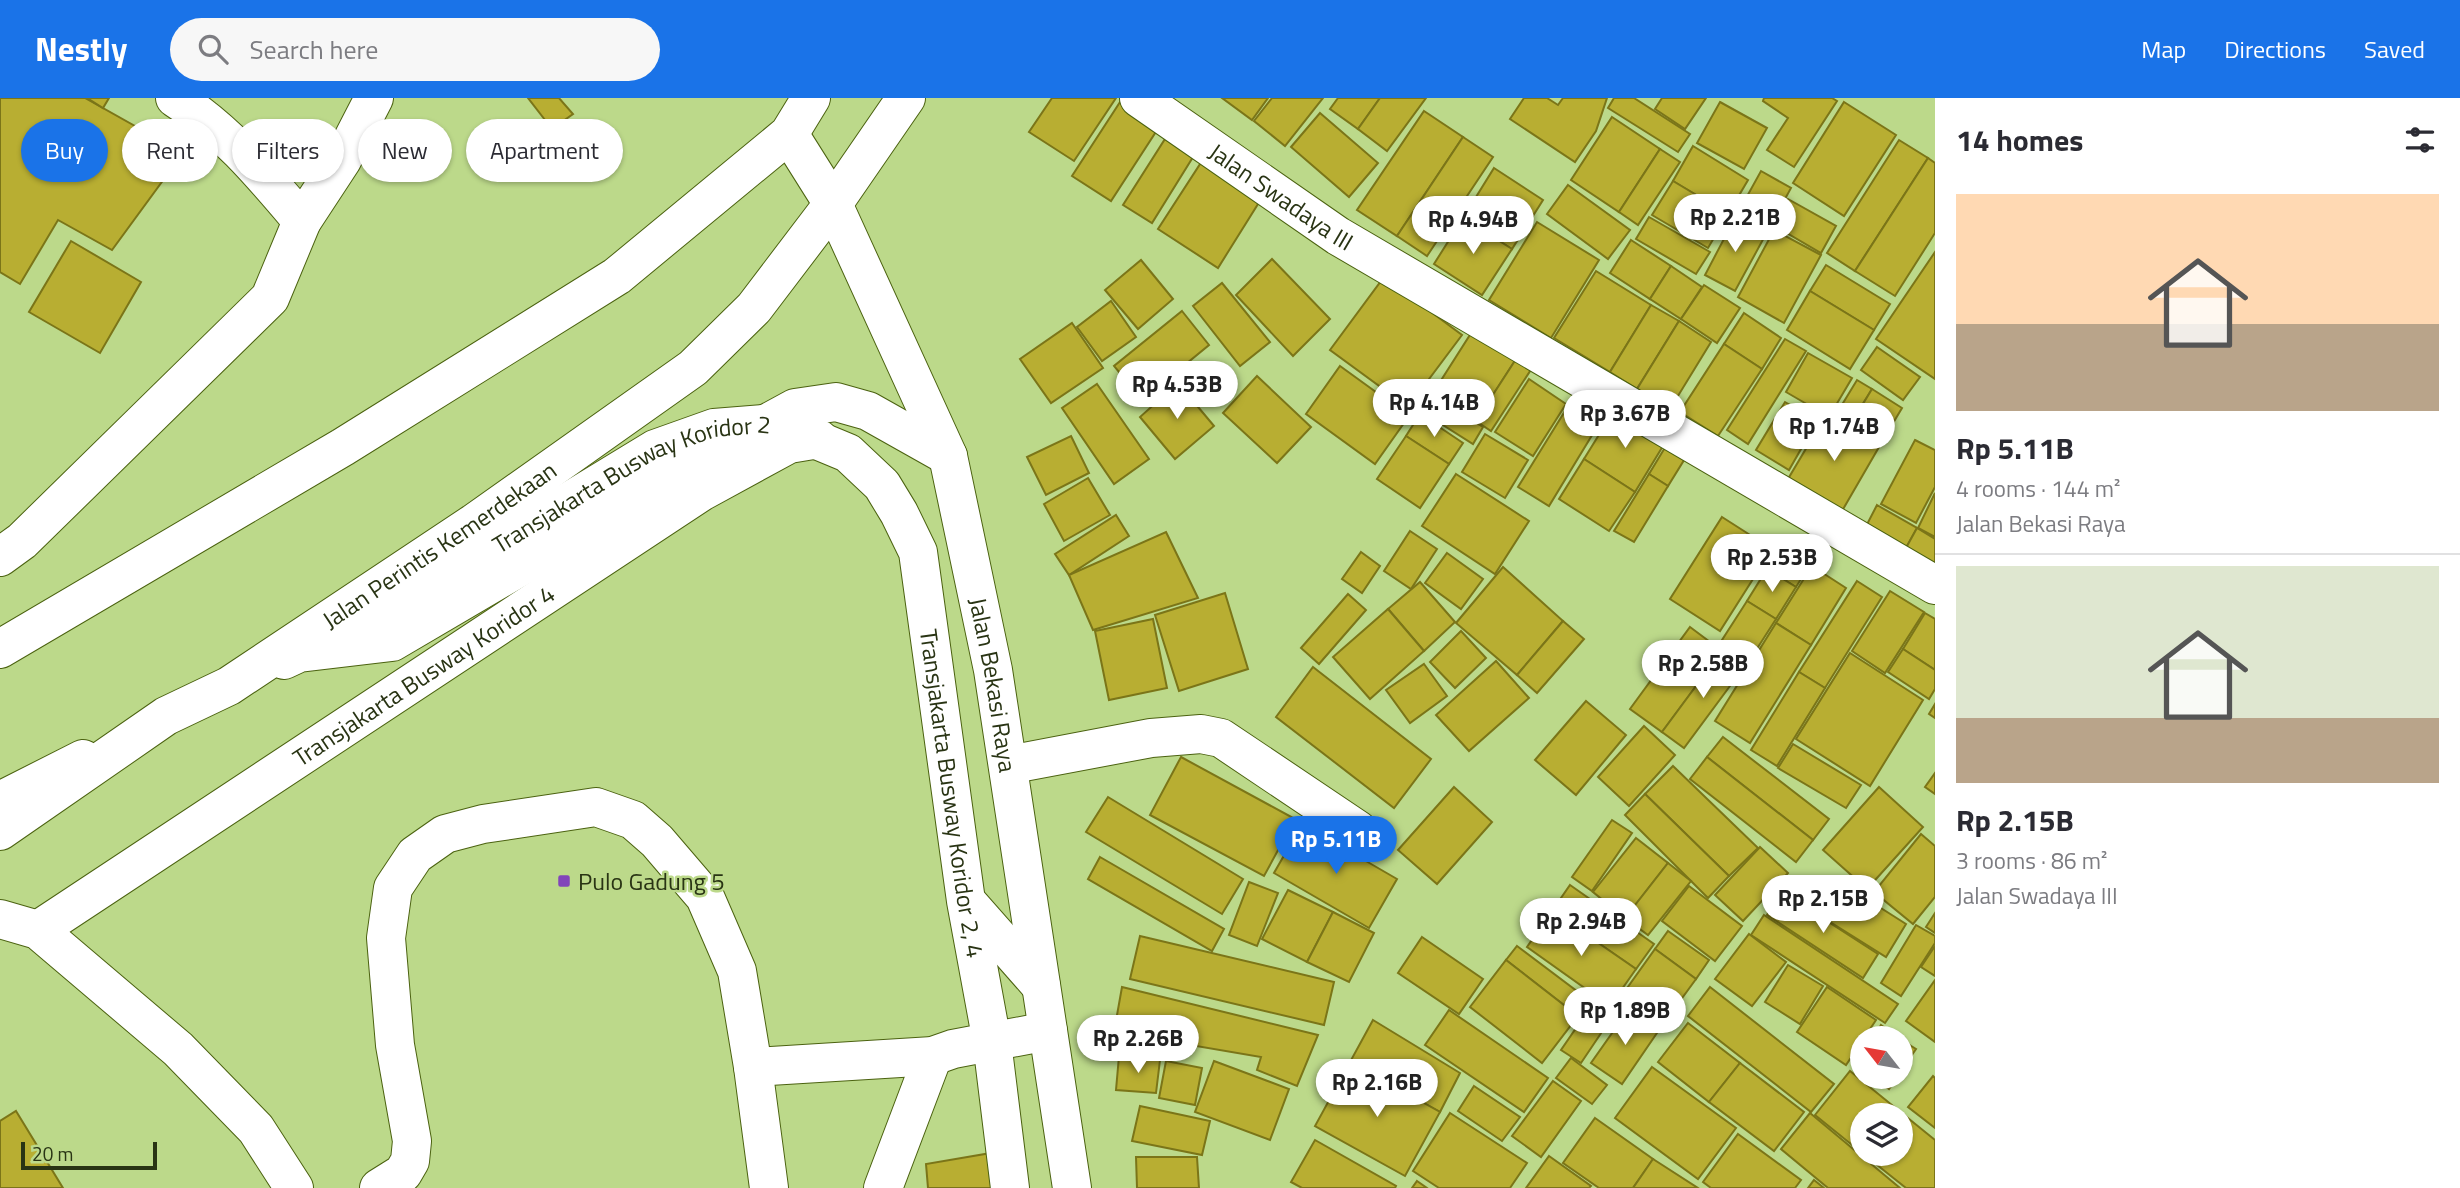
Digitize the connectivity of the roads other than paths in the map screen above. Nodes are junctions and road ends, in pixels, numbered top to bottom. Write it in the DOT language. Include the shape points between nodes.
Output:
graph roads {
  1 [pos="175,98"];
  2 [pos="374,98"];
  3 [pos="811,98"];
  4 [pos="906,98"];
  5 [pos="1139,98"];
  6 [pos="789,134"];
  7 [pos="833,204"];
  8 [pos="302,221"];
  9 [pos="764,424"];
  10 [pos="819,439"];
  11 [pos="948,456"];
  12 [pos="11,549"];
  13 [pos="1935,585"];
  14 [pos="0,649"];
  15 [pos="229,686"];
  16 [pos="166,716"];
  17 [pos="1008,765"];
  18 [pos="0,801"];
  19 [pos="1358,830"];
  20 [pos="0,831"];
  21 [pos="966,901"];
  22 [pos="0,919"];
  23 [pos="38,930"];
  24 [pos="1041,986"];
  25 [pos="1048,1031"];
  26 [pos="992,1042"];
  27 [pos="933,1056"];
  28 [pos="753,1068"];
  29 [pos="294,1188"];
  30 [pos="379,1188"];
  31 [pos="769,1188"];
  32 [pos="883,1188"];
  33 [pos="1010,1188"];
  34 [pos="1072,1188"];
  1 -- 8 [label="main road" via="202,115 247,156"];
  2 -- 8 [label="main road" via="342,160"];
  3 -- 6 [label="main road"];
  4 -- 7 [label="main road"];
  5 -- 13 [label="main road, Jalan Swadaya III" via="1338,236"];
  6 -- 7 [label="main road, Jalan Bekasi Raya"];
  6 -- 14 [label="main road" via="617,275 343,447"];
  7 -- 11 [label="main road, Jalan Bekasi Raya"];
  7 -- 15 [label="main road, Jalan Perintis Kemerdekaan" via="754,308 693,368 474,523"];
  8 -- 12 [label="main road" via="270,298"];
  9 -- 10 [label="main road, Transjakarta Busway Koridor 2"];
  9 -- 11 [label="main road" via="795,408 836,402 867,411"];
  9 -- 15 [label="main road" via="392,642 299,653"];
  10 -- 21 [label="main road, Transjakarta Busway Koridor 2, 4" via="848,453 881,485 918,552"];
  10 -- 23 [label="main road, Transjakarta Busway Koridor 4" via="789,443 701,492"];
  11 -- 17 [label="main road, Jalan Bekasi Raya"];
  15 -- 16 [label="main road"];
  16 -- 18 [label="main road"];
  16 -- 20 [label="main road"];
  17 -- 19 [label="main road" via="1151,738 1201,734 1237,748"];
  17 -- 24 [label="main road, Jalan Bekasi Raya"];
  21 -- 24 [label="main road"];
  21 -- 26 [label="main road, Transjakarta Busway Koridor 2, 4"];
  22 -- 23 [label="main road"];
  23 -- 29 [label="main road" via="178,1049 256,1129"];
  24 -- 25 [label="main road, Jalan Bekasi Raya"];
  25 -- 26 [label="main road"];
  25 -- 34 [label="main road, Jalan Bekasi Raya"];
  26 -- 27 [label="main road"];
  26 -- 33 [label="main road, Transjakarta Busway Koridor 2, 4"];
  27 -- 28 [label="main road"];
  27 -- 32 [label="main road"];
  28 -- 30 [label="main road" via="737,971 705,897 633,820 596,807 445,834 415,855 393,888 386,938 396,1045 412,1141 404,1173"];
  28 -- 31 [label="main road"];
}
